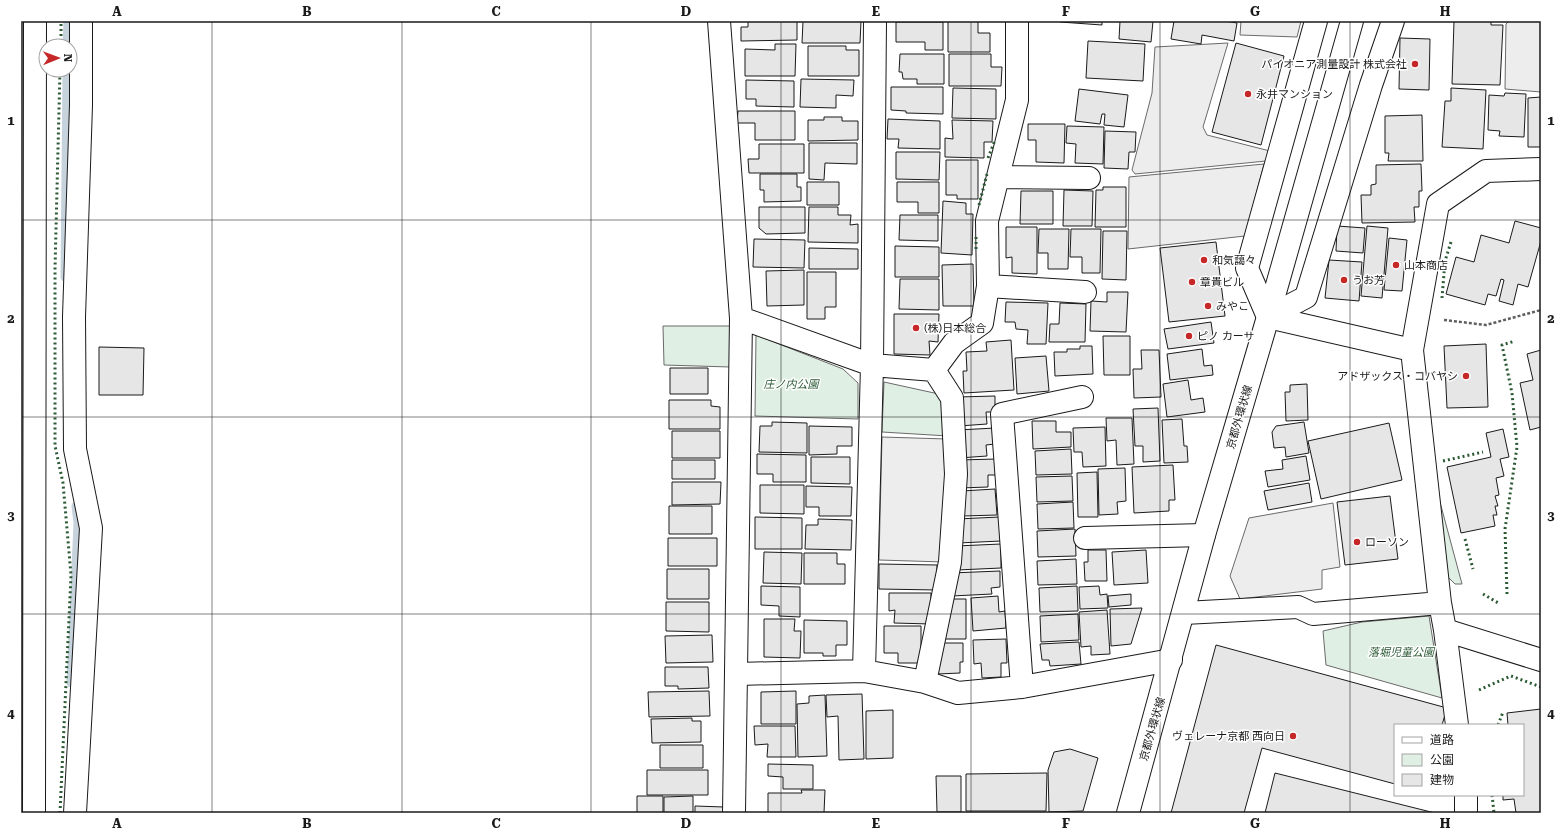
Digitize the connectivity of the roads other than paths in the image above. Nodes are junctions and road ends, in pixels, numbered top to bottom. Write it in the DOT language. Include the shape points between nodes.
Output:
graph roads {
  1 [pos="35,21"];
  2 [pos="81,21"];
  3 [pos="719,21"];
  4 [pos="875,21"];
  5 [pos="1017,21"];
  6 [pos="1316,21"];
  7 [pos="1352,21"];
  8 [pos="1393,21"];
  9 [pos="1541,169"];
  10 [pos="999,177"];
  11 [pos="1090,178"];
  12 [pos="988,286"];
  13 [pos="1084,292"];
  14 [pos="1268,317"];
  15 [pos="741,318"];
  16 [pos="1412,350"];
  17 [pos="872,365"];
  18 [pos="934,370"];
  19 [pos="1082,396"];
  20 [pos="28,452"];
  21 [pos="28,519"];
  22 [pos="1204,536"];
  23 [pos="1085,538"];
  24 [pos="1440,603"];
  25 [pos="1184,613"];
  26 [pos="1445,630"];
  27 [pos="1171,660"];
  28 [pos="1541,660"];
  29 [pos="864,671"];
  30 [pos="737,674"];
  31 [pos="926,682"];
  32 [pos="1022,688"];
  33 [pos="1457,724"];
  34 [pos="1466,796"];
  35 [pos="30,802"];
  36 [pos="75,813"];
  37 [pos="734,813"];
  38 [pos="1128,813"];
  39 [pos="1466,813"];
  1 -- 20 [label="street"];
  2 -- 36 [label="street" via="74,317 75,449 91,528"];
  3 -- 15 [label="street"];
  4 -- 17 [label="street"];
  5 -- 10 [label="street" via="1017,100"];
  6 -- 14 [label="street" via="1247,268"];
  7 -- 14 [label="street, 京都外環状線"];
  8 -- 14 [label="street" via="1371,84 1306,298"];
  9 -- 16 [label="street" via="1486,171 1438,204"];
  10 -- 11 [label="street"];
  10 -- 12 [label="street" via="987,221"];
  12 -- 13 [label="street"];
  12 -- 18 [label="street" via="982,323 954,343"];
  14 -- 16 [label="street"];
  14 -- 22 [label="street, 京都外環状線"];
  15 -- 17 [label="street"];
  15 -- 30 [label="street"];
  16 -- 24 [label="street"];
  17 -- 18 [label="street"];
  17 -- 29 [label="street"];
  18 -- 31 [label="street" via="952,398 956,474 950,562"];
  19 -- 32 [label="street" via="1002,414"];
  20 -- 21 [label="street"];
  21 -- 35 [label="street"];
  22 -- 23 [label="street"];
  22 -- 25 [label="street, 京都外環状線"];
  24 -- 25 [label="street" via="1313,614 1298,607"];
  24 -- 26 [label="street"];
  25 -- 27 [label="street, 京都外環状線"];
  26 -- 28 [label="street"];
  26 -- 33 [label="street"];
  27 -- 32 [label="street"];
  27 -- 38 [label="street, 京都外環状線"];
  29 -- 30 [label="street"];
  29 -- 31 [label="street"];
  30 -- 37 [label="street"];
  31 -- 32 [label="street" via="958,693"];
  34 -- 39 [label="street"];
}
